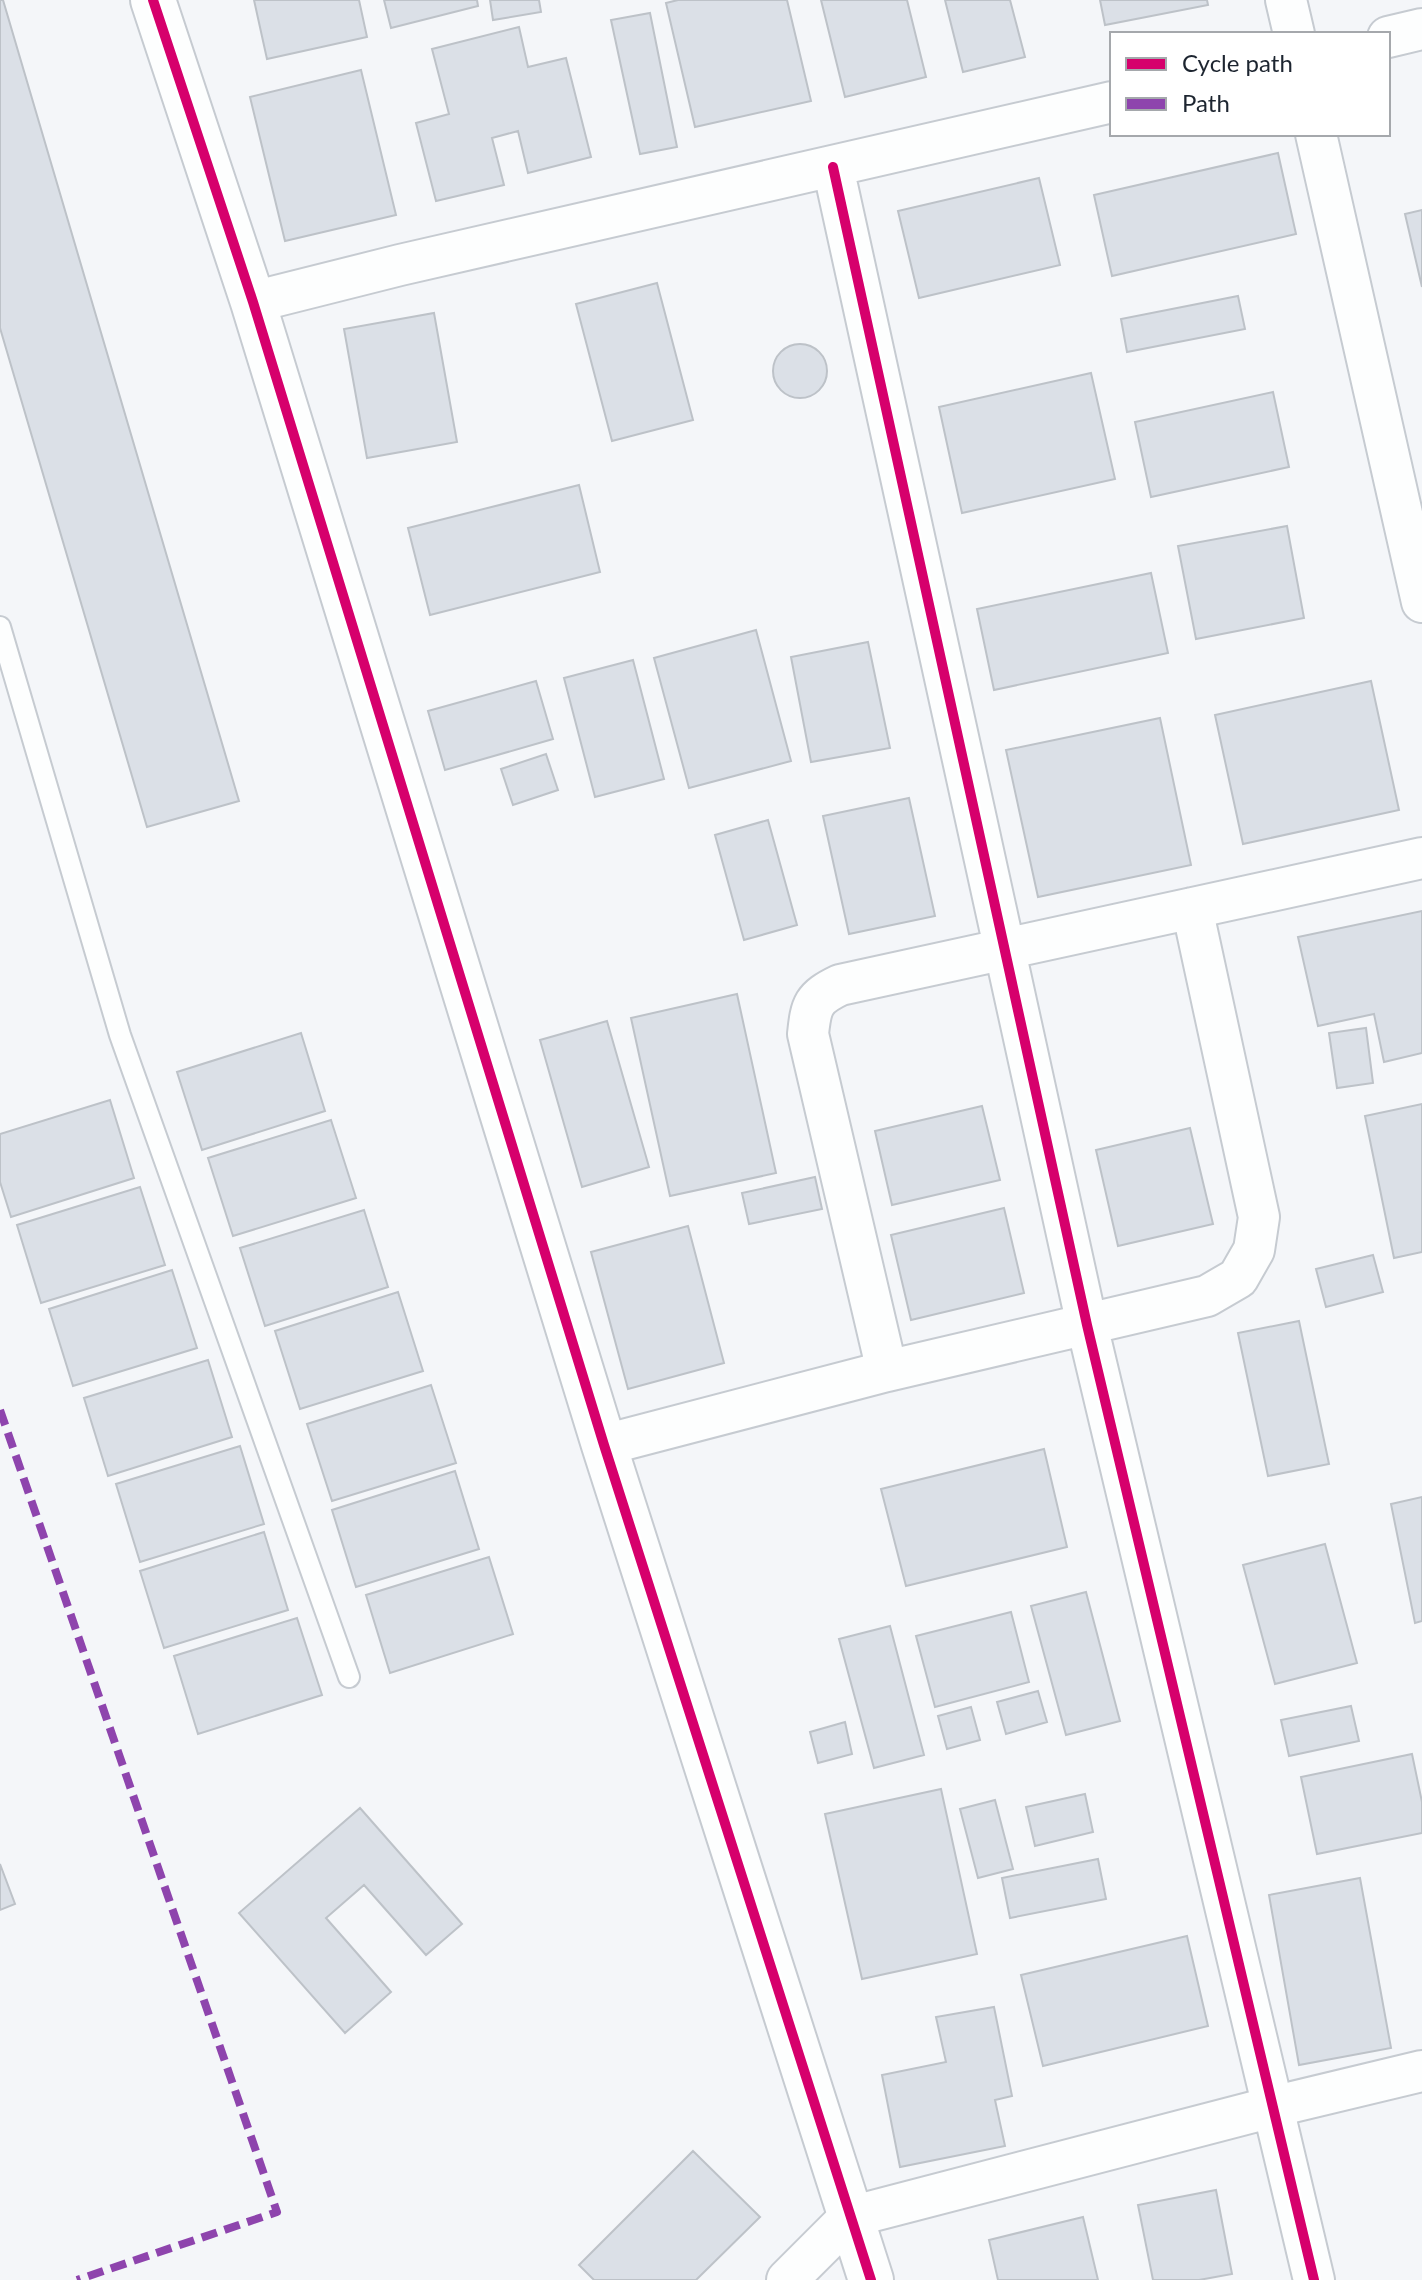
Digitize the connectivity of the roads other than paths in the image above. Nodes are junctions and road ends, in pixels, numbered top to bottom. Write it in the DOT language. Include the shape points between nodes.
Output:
graph roads {
  1 [pos="153,0"];
  2 [pos="1286,0"];
  3 [pos="1422,29"];
  4 [pos="1294,32"];
  5 [pos="1390,37"];
  6 [pos="1110,102"];
  7 [pos="1316,136"];
  8 [pos="833,167"];
  9 [pos="253,302"];
  10 [pos="1422,602"];
  11 [pos="0,627"];
  12 [pos="1422,858"];
  13 [pos="1192,908"];
  14 [pos="1006,948"];
  15 [pos="1087,1325"];
  16 [pos="887,1371"];
  17 [pos="604,1445"];
  18 [pos="349,1677"];
  19 [pos="1422,2071"];
  20 [pos="1272,2107"];
  21 [pos="850,2217"];
  22 [pos="787,2280"];
  23 [pos="871,2280"];
  24 [pos="1314,2280"];
  1 -- 9 [label="street"];
  2 -- 4 [label="street"];
  3 -- 5 [label="street"];
  6 -- 8 [label="street"];
  7 -- 10 [label="street"];
  8 -- 9 [label="street"];
  8 -- 14 [label="street"];
  9 -- 17 [label="street"];
  11 -- 18 [label="lane" via="120,1035"];
  12 -- 13 [label="street"];
  13 -- 14 [label="street"];
  13 -- 15 [label="street" via="1259,1217 1254,1250 1238,1278 1207,1296"];
  14 -- 15 [label="street"];
  14 -- 16 [label="street" via="840,985 818,996 810,1013 808,1034"];
  15 -- 16 [label="street"];
  15 -- 20 [label="street"];
  16 -- 17 [label="street"];
  17 -- 21 [label="street"];
  19 -- 20 [label="street"];
  20 -- 21 [label="street"];
  20 -- 24 [label="street"];
  21 -- 22 [label="street"];
  21 -- 23 [label="street"];
}
